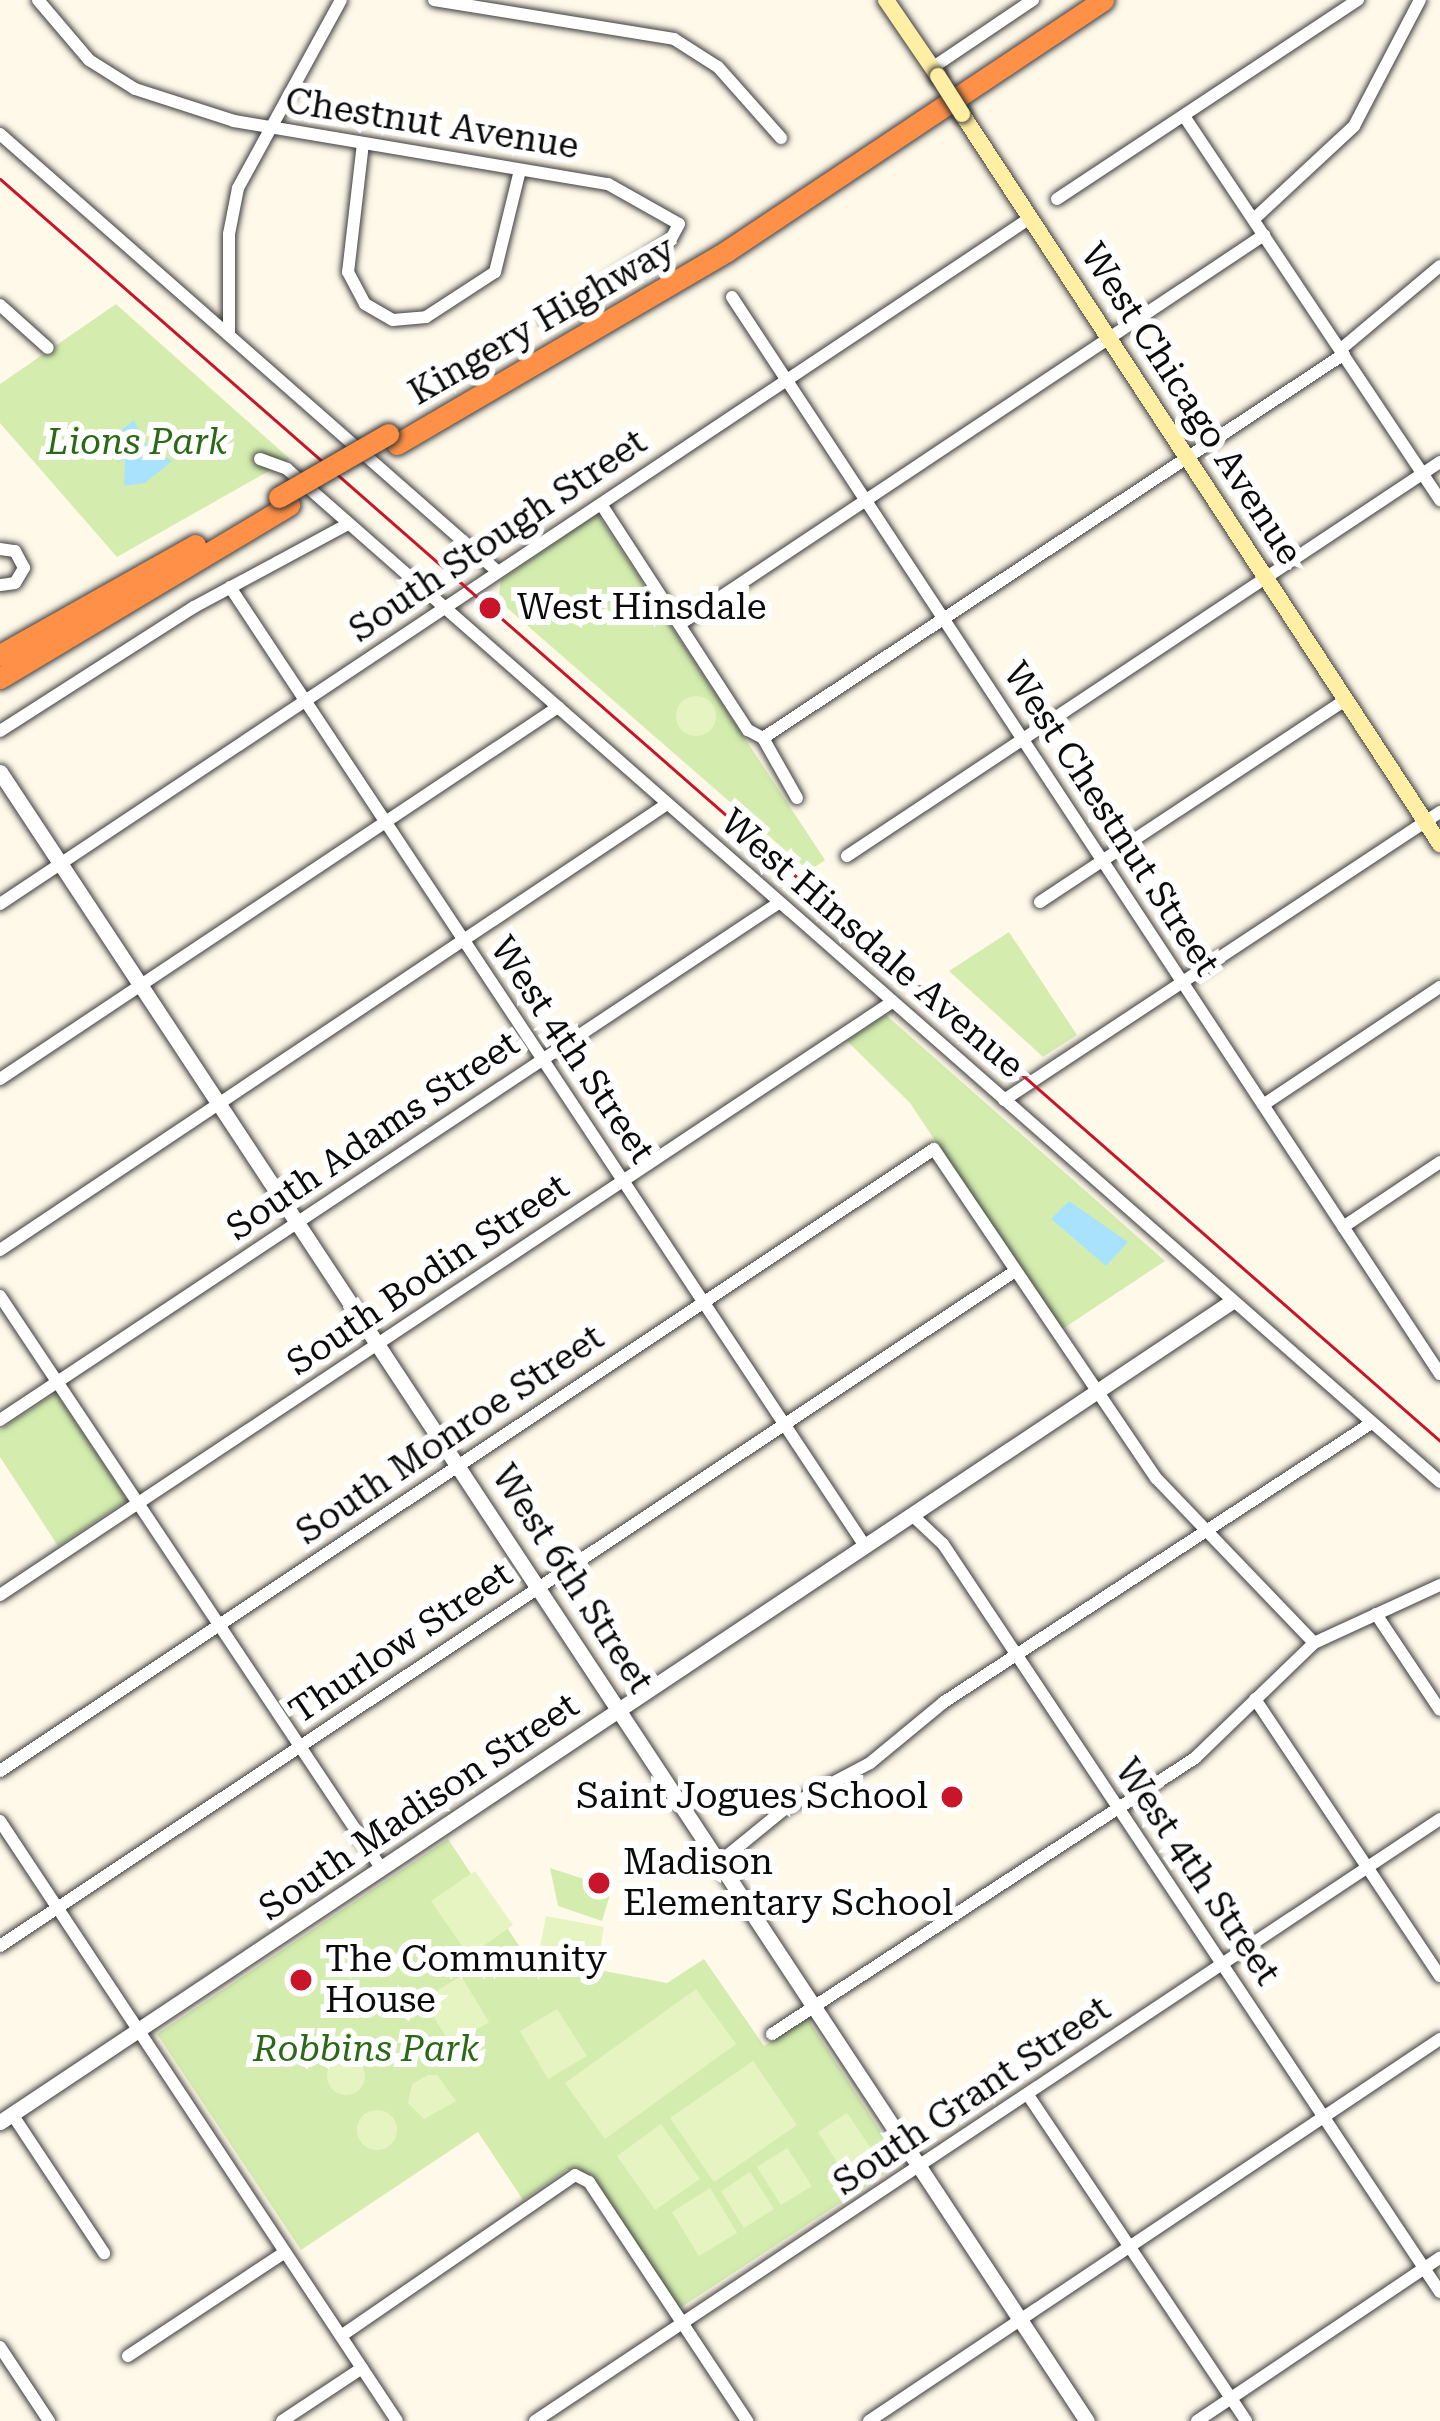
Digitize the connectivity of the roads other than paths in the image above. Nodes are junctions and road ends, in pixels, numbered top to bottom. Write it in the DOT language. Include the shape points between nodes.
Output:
graph roads {
  1 [pos="38,0"];
  2 [pos="340,0"];
  3 [pos="434,0"];
  4 [pos="886,0"];
  5 [pos="1033,0"];
  6 [pos="1079,0"];
  7 [pos="1103,0"];
  8 [pos="1358,0"];
  9 [pos="1420,0"];
  10 [pos="935,72"];
  11 [pos="1184,116"];
  12 [pos="268,127"];
  13 [pos="0,134"];
  14 [pos="781,138"];
  15 [pos="363,143"];
  16 [pos="520,170"];
  17 [pos="1057,199"];
  18 [pos="1030,218"];
  19 [pos="1253,219"];
  20 [pos="1264,235"];
  21 [pos="1440,266"];
  22 [pos="732,296"];
  23 [pos="0,305"];
  24 [pos="547,322"];
  25 [pos="230,334"];
  26 [pos="1107,339"];
  27 [pos="48,348"];
  28 [pos="1342,352"];
  29 [pos="786,379"];
  30 [pos="393,439"];
  31 [pos="260,459"];
  32 [pos="1186,459"];
  33 [pos="1440,462"];
  34 [pos="1423,473"];
  35 [pos="1440,500"];
  36 [pos="284,501"];
  37 [pos="867,502"];
  38 [pos="601,504"];
  39 [pos="348,524"];
  40 [pos="0,549"];
  41 [pos="498,572"];
  42 [pos="1265,578"];
  43 [pos="0,585"];
  44 [pos="230,587"];
  45 [pos="443,608"];
  46 [pos="944,620"];
  47 [pos="680,624"];
  48 [pos="0,656"];
  49 [pos="0,678"];
  50 [pos="1345,700"];
  51 [pos="304,702"];
  52 [pos="558,707"];
  53 [pos="0,730"];
  54 [pos="760,738"];
  55 [pos="1023,739"];
  56 [pos="0,772"];
  57 [pos="796,798"];
  58 [pos="668,804"];
  59 [pos="1433,817"];
  60 [pos="385,823"];
  61 [pos="1440,844"];
  62 [pos="847,856"];
  63 [pos="1103,860"];
  64 [pos="62,863"];
  65 [pos="780,902"];
  66 [pos="1040,902"];
  67 [pos="0,904"];
  68 [pos="464,942"];
  69 [pos="1183,983"];
  70 [pos="142,984"];
  71 [pos="1440,987"];
  72 [pos="889,1004"];
  73 [pos="542,1060"];
  74 [pos="0,1079"];
  75 [pos="1004,1100"];
  76 [pos="221,1102"];
  77 [pos="1263,1105"];
  78 [pos="1440,1162"];
  79 [pos="623,1181"];
  80 [pos="300,1221"];
  81 [pos="1343,1227"];
  82 [pos="0,1250"];
  83 [pos="1015,1271"];
  84 [pos="0,1295"];
  85 [pos="1231,1302"];
  86 [pos="703,1303"];
  87 [pos="380,1342"];
  88 [pos="1440,1374"];
  89 [pos="58,1382"];
  90 [pos="1095,1392"];
  91 [pos="0,1420"];
  92 [pos="784,1424"];
  93 [pos="1370,1424"];
  94 [pos="461,1464"];
  95 [pos="1440,1482"];
  96 [pos="138,1504"];
  97 [pos="912,1515"];
  98 [pos="1204,1535"];
  99 [pos="865,1546"];
  100 [pos="542,1586"];
  101 [pos="1440,1586"];
  102 [pos="0,1595"];
  103 [pos="1376,1613"];
  104 [pos="219,1625"];
  105 [pos="1314,1643"];
  106 [pos="1019,1658"];
  107 [pos="1255,1699"];
  108 [pos="620,1709"];
  109 [pos="1440,1710"];
  110 [pos="300,1747"];
  111 [pos="0,1771"];
  112 [pos="1118,1807"];
  113 [pos="1440,1819"];
  114 [pos="0,1821"];
  115 [pos="722,1860"];
  116 [pos="381,1868"];
  117 [pos="1368,1868"];
  118 [pos="58,1908"];
  119 [pos="0,1946"];
  120 [pos="1222,1965"];
  121 [pos="1440,1976"];
  122 [pos="818,2004"];
  123 [pos="137,2030"];
  124 [pos="772,2034"];
  125 [pos="1440,2039"];
  126 [pos="1028,2095"];
  127 [pos="1324,2117"];
  128 [pos="6,2118"];
  129 [pos="918,2168"];
  130 [pos="1130,2247"];
  131 [pos="285,2252"];
  132 [pos="104,2254"];
  133 [pos="1440,2258"];
  134 [pos="1424,2268"];
  135 [pos="1440,2291"];
  136 [pos="1020,2320"];
  137 [pos="683,2323"];
  138 [pos="340,2336"];
  139 [pos="0,2348"];
  140 [pos="128,2356"];
  141 [pos="362,2368"];
  142 [pos="1231,2398"];
  143 [pos="49,2421"];
  144 [pos="282,2421"];
  145 [pos="398,2421"];
  146 [pos="535,2421"];
  147 [pos="747,2421"];
  148 [pos="868,2421"];
  149 [pos="1087,2421"];
  150 [pos="1197,2421"];
  151 [pos="1246,2421"];
  1 -- 12 [label="street, Chestnut Avenue" via="116,80"];
  2 -- 12 [label="street"];
  3 -- 14 [label="street" via="674,39 718,67"];
  4 -- 10 [label="main road, West Chicago Avenue"];
  5 -- 10 [label="street"];
  6 -- 30 [label="highway, Kingery Highway" via="691,258"];
  7 -- 30 [label="highway, Kingery Highway" via="727,251"];
  8 -- 11 [label="street"];
  9 -- 19 [label="street" via="1354,126"];
  10 -- 18 [label="main road, West Chicago Avenue, bridge"];
  11 -- 17 [label="street"];
  11 -- 19 [label="street"];
  12 -- 15 [label="street, Chestnut Avenue"];
  12 -- 25 [label="street" via="232,210"];
  13 -- 25 [label="street"];
  15 -- 16 [label="street, Chestnut Avenue"];
  15 -- 16 [label="street" via="348,272 365,304 393,320 426,317 495,272"];
  16 -- 24 [label="street, Chestnut Avenue" via="608,184 679,224 670,242"];
  18 -- 26 [label="main road, West Chicago Avenue"];
  18 -- 29 [label="street, South Stough Street"];
  19 -- 20 [label="street"];
  20 -- 26 [label="street"];
  20 -- 28 [label="street"];
  21 -- 28 [label="street"];
  22 -- 29 [label="street, West Chestnut Street"];
  23 -- 27 [label="street"];
  25 -- 41 [label="street"];
  26 -- 32 [label="main road, West Chicago Avenue"];
  26 -- 37 [label="street"];
  28 -- 32 [label="street"];
  28 -- 34 [label="street"];
  29 -- 37 [label="street, West Chestnut Street"];
  29 -- 38 [label="street, South Stough Street"];
  30 -- 36 [label="highway, Kingery Highway"];
  31 -- 39 [label="street, West Hinsdale Avenue" via="287,469"];
  32 -- 42 [label="main road, West Chicago Avenue"];
  32 -- 46 [label="street"];
  33 -- 34 [label="street"];
  34 -- 35 [label="street"];
  34 -- 42 [label="street"];
  36 -- 48 [label="highway, Kingery Highway"];
  36 -- 49 [label="highway, Kingery Highway"];
  37 -- 46 [label="street, West Chestnut Street"];
  37 -- 47 [label="street"];
  38 -- 41 [label="street, South Stough Street"];
  38 -- 47 [label="street"];
  39 -- 44 [label="street"];
  39 -- 45 [label="street, West Hinsdale Avenue"];
  40 -- 43 [label="street" via="15,551 24,568 15,583"];
  41 -- 45 [label="street, South Stough Street"];
  42 -- 50 [label="main road, West Chicago Avenue"];
  42 -- 55 [label="street"];
  44 -- 51 [label="street, West 4th Street"];
  44 -- 53 [label="street"];
  45 -- 51 [label="street, South Stough Street"];
  45 -- 52 [label="street, West Hinsdale Avenue"];
  46 -- 54 [label="street"];
  46 -- 55 [label="street, West Chestnut Street"];
  47 -- 54 [label="street"];
  50 -- 59 [label="main road, West Chicago Avenue"];
  50 -- 63 [label="street"];
  51 -- 60 [label="street, West 4th Street"];
  51 -- 64 [label="street, South Stough Street"];
  52 -- 58 [label="street, West Hinsdale Avenue"];
  52 -- 60 [label="street"];
  54 -- 57 [label="street"];
  55 -- 62 [label="street"];
  55 -- 63 [label="street, West Chestnut Street"];
  56 -- 64 [label="street, West 6th Street"];
  58 -- 65 [label="street, West Hinsdale Avenue"];
  58 -- 68 [label="street"];
  59 -- 61 [label="main road, West Chicago Avenue"];
  59 -- 69 [label="street"];
  60 -- 68 [label="street, West 4th Street"];
  60 -- 70 [label="street"];
  63 -- 66 [label="street"];
  63 -- 69 [label="street, West Chestnut Street"];
  64 -- 67 [label="street, South Stough Street"];
  64 -- 70 [label="street, West 6th Street"];
  65 -- 72 [label="street, West Hinsdale Avenue"];
  65 -- 73 [label="street, South Adams Street"];
  68 -- 73 [label="street, West 4th Street"];
  68 -- 76 [label="street"];
  69 -- 75 [label="street"];
  69 -- 77 [label="street, West Chestnut Street"];
  70 -- 74 [label="street"];
  70 -- 76 [label="street, West 6th Street"];
  71 -- 77 [label="street"];
  72 -- 75 [label="street, West Hinsdale Avenue"];
  72 -- 79 [label="street, South Bodin Street"];
  73 -- 79 [label="street, West 4th Street"];
  73 -- 80 [label="street, South Adams Street"];
  75 -- 85 [label="street, West Hinsdale Avenue"];
  76 -- 80 [label="street, West 6th Street"];
  76 -- 82 [label="street"];
  77 -- 81 [label="street, West Chestnut Street"];
  78 -- 81 [label="street"];
  79 -- 86 [label="street, West 4th Street"];
  79 -- 87 [label="street, South Bodin Street"];
  80 -- 87 [label="street, West 6th Street"];
  80 -- 89 [label="street, South Adams Street"];
  81 -- 88 [label="street, West Chestnut Street"];
  83 -- 86 [label="street, South Monroe Street" via="934,1150"];
  83 -- 90 [label="street"];
  83 -- 92 [label="street, Thurlow Street"];
  84 -- 89 [label="street"];
  85 -- 90 [label="street, South Madison Street"];
  85 -- 93 [label="street, West Hinsdale Avenue"];
  86 -- 92 [label="street, West 4th Street"];
  86 -- 94 [label="street, South Monroe Street"];
  87 -- 94 [label="street, West 6th Street"];
  87 -- 96 [label="street, South Bodin Street"];
  89 -- 91 [label="street, South Adams Street"];
  89 -- 96 [label="street"];
  90 -- 97 [label="street, South Madison Street"];
  90 -- 98 [label="street"];
  92 -- 99 [label="street, West 4th Street"];
  92 -- 100 [label="street, Thurlow Street"];
  93 -- 95 [label="street, West Hinsdale Avenue"];
  93 -- 98 [label="street"];
  94 -- 100 [label="street, West 6th Street"];
  94 -- 104 [label="street, South Monroe Street"];
  96 -- 102 [label="street, South Bodin Street"];
  96 -- 104 [label="street"];
  97 -- 99 [label="street, South Madison Street"];
  97 -- 106 [label="street, West 4th Street" via="943,1544"];
  98 -- 105 [label="street"];
  98 -- 106 [label="street"];
  99 -- 108 [label="street, South Madison Street"];
  100 -- 108 [label="street, West 6th Street"];
  100 -- 110 [label="street, Thurlow Street"];
  101 -- 103 [label="street"];
  103 -- 105 [label="street"];
  103 -- 109 [label="street"];
  104 -- 110 [label="street"];
  104 -- 111 [label="street, South Monroe Street"];
  105 -- 107 [label="street"];
  106 -- 112 [label="street, West 4th Street"];
  106 -- 115 [label="street" via="944,1702 870,1763 787,1807"];
  107 -- 112 [label="street" via="1195,1758"];
  107 -- 117 [label="street"];
  108 -- 115 [label="street, West 6th Street"];
  108 -- 116 [label="street, South Madison Street"];
  110 -- 116 [label="street"];
  110 -- 118 [label="street, Thurlow Street"];
  112 -- 120 [label="street, West 4th Street"];
  112 -- 122 [label="street"];
  113 -- 117 [label="street, South Grant Street"];
  114 -- 118 [label="street"];
  115 -- 122 [label="street, West 6th Street"];
  116 -- 123 [label="street, South Madison Street"];
  117 -- 120 [label="street, South Grant Street"];
  117 -- 121 [label="street"];
  118 -- 119 [label="street, Thurlow Street"];
  118 -- 123 [label="street"];
  120 -- 126 [label="street, South Grant Street"];
  120 -- 127 [label="street, West 4th Street"];
  122 -- 124 [label="street"];
  122 -- 129 [label="street, West 6th Street" via="827,2032"];
  123 -- 128 [label="street, South Madison Street"];
  123 -- 131 [label="street"];
  125 -- 127 [label="street"];
  126 -- 129 [label="street, South Grant Street"];
  126 -- 130 [label="street"];
  127 -- 130 [label="street"];
  127 -- 134 [label="street, West 4th Street"];
  128 -- 132 [label="street"];
  129 -- 136 [label="street, West 6th Street"];
  129 -- 137 [label="street, South Grant Street"];
  130 -- 136 [label="street"];
  130 -- 142 [label="street"];
  131 -- 138 [label="street"];
  131 -- 140 [label="street"];
  133 -- 134 [label="street"];
  134 -- 135 [label="street, West 4th Street"];
  134 -- 142 [label="street"];
  136 -- 148 [label="street"];
  136 -- 149 [label="street, West 6th Street"];
  137 -- 138 [label="street" via="589,2182 575,2174"];
  137 -- 146 [label="street, South Grant Street"];
  137 -- 147 [label="street"];
  138 -- 141 [label="street"];
  139 -- 143 [label="street"];
  141 -- 144 [label="street"];
  141 -- 145 [label="street"];
  142 -- 150 [label="street"];
  142 -- 151 [label="street"];
}
